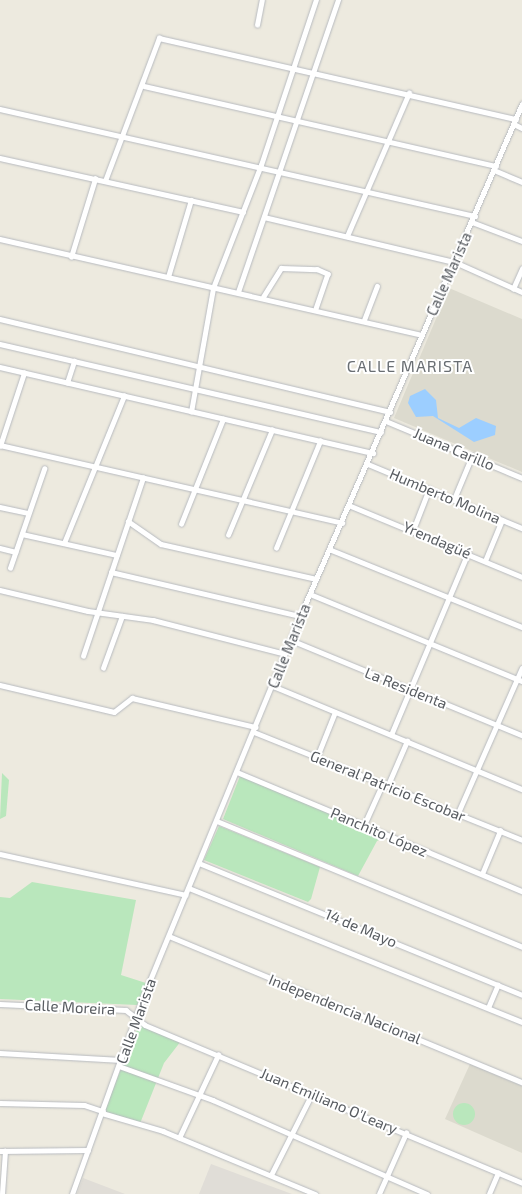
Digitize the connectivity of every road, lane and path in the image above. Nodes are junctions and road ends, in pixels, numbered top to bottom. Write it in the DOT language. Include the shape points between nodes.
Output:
graph roads {
  1 [pos="262,0"];
  2 [pos="316,0"];
  3 [pos="338,0"];
  4 [pos="257,25"];
  5 [pos="294,68"];
  6 [pos="313,71"];
  7 [pos="144,86"];
  8 [pos="409,93"];
  9 [pos="522,104"];
  10 [pos="0,109"];
  11 [pos="278,114"];
  12 [pos="298,119"];
  13 [pos="515,121"];
  14 [pos="522,128"];
  15 [pos="121,134"];
  16 [pos="390,140"];
  17 [pos="0,158"];
  18 [pos="262,165"];
  19 [pos="495,168"];
  20 [pos="280,170"];
  21 [pos="95,179"];
  22 [pos="105,181"];
  23 [pos="522,182"];
  24 [pos="369,189"];
  25 [pos="191,200"];
  26 [pos="243,212"];
  27 [pos="475,216"];
  28 [pos="264,217"];
  29 [pos="472,222"];
  30 [pos="347,236"];
  31 [pos="0,239"];
  32 [pos="522,241"];
  33 [pos="71,257"];
  34 [pos="455,262"];
  35 [pos="522,269"];
  36 [pos="168,277"];
  37 [pos="377,286"];
  38 [pos="213,288"];
  39 [pos="513,289"];
  40 [pos="238,292"];
  41 [pos="522,292"];
  42 [pos="263,297"];
  43 [pos="316,308"];
  44 [pos="0,319"];
  45 [pos="364,320"];
  46 [pos="421,335"];
  47 [pos="0,344"];
  48 [pos="74,362"];
  49 [pos="201,366"];
  50 [pos="0,367"];
  51 [pos="24,373"];
  52 [pos="67,383"];
  53 [pos="195,388"];
  54 [pos="124,396"];
  55 [pos="191,412"];
  56 [pos="390,412"];
  57 [pos="223,419"];
  58 [pos="386,421"];
  59 [pos="272,430"];
  60 [pos="381,432"];
  61 [pos="320,441"];
  62 [pos="0,446"];
  63 [pos="373,453"];
  64 [pos="472,456"];
  65 [pos="368,464"];
  66 [pos="93,467"];
  67 [pos="44,470"];
  68 [pos="143,478"];
  69 [pos="522,478"];
  70 [pos="429,489"];
  71 [pos="196,490"];
  72 [pos="454,499"];
  73 [pos="246,501"];
  74 [pos="351,506"];
  75 [pos="0,507"];
  76 [pos="291,511"];
  77 [pos="28,513"];
  78 [pos="502,520"];
  79 [pos="128,521"];
  80 [pos="342,523"];
  81 [pos="181,524"];
  82 [pos="522,528"];
  83 [pos="413,530"];
  84 [pos="22,534"];
  85 [pos="228,535"];
  86 [pos="64,543"];
  87 [pos="0,548"];
  88 [pos="276,548"];
  89 [pos="329,549"];
  90 [pos="16,552"];
  91 [pos="468,554"];
  92 [pos="116,556"];
  93 [pos="485,560"];
  94 [pos="10,568"];
  95 [pos="111,572"];
  96 [pos="522,576"];
  97 [pos="316,579"];
  98 [pos="0,590"];
  99 [pos="310,594"];
  100 [pos="450,598"];
  101 [pos="98,612"];
  102 [pos="122,616"];
  103 [pos="300,616"];
  104 [pos="522,627"];
  105 [pos="291,640"];
  106 [pos="430,644"];
  107 [pos="285,654"];
  108 [pos="83,656"];
  109 [pos="103,668"];
  110 [pos="522,668"];
  111 [pos="519,680"];
  112 [pos="0,685"];
  113 [pos="273,686"];
  114 [pos="410,688"];
  115 [pos="335,712"];
  116 [pos="496,725"];
  117 [pos="256,727"];
  118 [pos="254,732"];
  119 [pos="391,735"];
  120 [pos="522,735"];
  121 [pos="406,741"];
  122 [pos="317,758"];
  123 [pos="476,769"];
  124 [pos="237,772"];
  125 [pos="385,784"];
  126 [pos="522,789"];
  127 [pos="458,812"];
  128 [pos="217,821"];
  129 [pos="364,825"];
  130 [pos="500,831"];
  131 [pos="522,840"];
  132 [pos="0,854"];
  133 [pos="199,863"];
  134 [pos="482,874"];
  135 [pos="189,888"];
  136 [pos="522,891"];
  137 [pos="186,895"];
  138 [pos="169,936"];
  139 [pos="522,947"];
  140 [pos="498,985"];
  141 [pos="522,994"];
  142 [pos="0,1004"];
  143 [pos="488,1008"];
  144 [pos="138,1016"];
  145 [pos="522,1022"];
  146 [pos="0,1053"];
  147 [pos="218,1055"];
  148 [pos="121,1060"];
  149 [pos="119,1066"];
  150 [pos="522,1082"];
  151 [pos="312,1094"];
  152 [pos="200,1096"];
  153 [pos="0,1103"];
  154 [pos="102,1112"];
  155 [pos="406,1133"];
  156 [pos="291,1135"];
  157 [pos="179,1138"];
  158 [pos="88,1150"];
  159 [pos="2,1151"];
  160 [pos="498,1173"];
  161 [pos="271,1175"];
  162 [pos="388,1176"];
  163 [pos="522,1183"];
  164 [pos="2,1194"];
  165 [pos="72,1194"];
  166 [pos="315,1194"];
  167 [pos="379,1194"];
  168 [pos="427,1194"];
  169 [pos="489,1194"];
  1 -- 4 [label="street"];
  2 -- 5 [label="street"];
  3 -- 6 [label="street"];
  5 -- 6 [label="street"];
  5 -- 7 [label="street" via="159,38"];
  5 -- 11 [label="street"];
  6 -- 8 [label="street"];
  6 -- 12 [label="street"];
  7 -- 11 [label="street"];
  7 -- 15 [label="street"];
  8 -- 13 [label="street"];
  8 -- 16 [label="street"];
  9 -- 13 [label="street, Calle Marista"];
  10 -- 15 [label="street"];
  11 -- 12 [label="street"];
  11 -- 18 [label="street"];
  12 -- 16 [label="street"];
  12 -- 20 [label="street"];
  13 -- 14 [label="street"];
  13 -- 19 [label="street, Calle Marista"];
  15 -- 18 [label="street"];
  15 -- 22 [label="street"];
  16 -- 19 [label="street"];
  16 -- 24 [label="street"];
  17 -- 21 [label="street"];
  18 -- 20 [label="street"];
  18 -- 26 [label="street"];
  19 -- 23 [label="street"];
  19 -- 27 [label="street, Calle Marista"];
  20 -- 24 [label="street"];
  20 -- 28 [label="street"];
  21 -- 22 [label="street"];
  21 -- 33 [label="street"];
  22 -- 25 [label="street"];
  24 -- 27 [label="street"];
  24 -- 30 [label="street"];
  25 -- 26 [label="street"];
  25 -- 36 [label="street"];
  26 -- 38 [label="street"];
  27 -- 29 [label="street, Calle Marista"];
  28 -- 30 [label="street"];
  28 -- 40 [label="street"];
  29 -- 32 [label="street"];
  29 -- 34 [label="street, Calle Marista"];
  30 -- 34 [label="street"];
  31 -- 33 [label="street"];
  33 -- 36 [label="street"];
  34 -- 39 [label="street"];
  34 -- 46 [label="street, Calle Marista"];
  35 -- 39 [label="street"];
  36 -- 38 [label="street"];
  37 -- 45 [label="street"];
  38 -- 40 [label="street"];
  38 -- 49 [label="street"];
  39 -- 41 [label="street"];
  40 -- 42 [label="street"];
  42 -- 43 [label="street"];
  42 -- 43 [label="street" via="281,268 317,269 328,274"];
  43 -- 45 [label="street"];
  44 -- 49 [label="street"];
  45 -- 46 [label="street"];
  46 -- 56 [label="street, Calle Marista"];
  47 -- 48 [label="street"];
  48 -- 52 [label="street"];
  48 -- 53 [label="street"];
  49 -- 53 [label="street"];
  49 -- 56 [label="street"];
  50 -- 51 [label="street"];
  51 -- 52 [label="street"];
  51 -- 62 [label="street"];
  52 -- 54 [label="street"];
  53 -- 55 [label="street"];
  53 -- 60 [label="street"];
  54 -- 55 [label="street"];
  54 -- 66 [label="street"];
  55 -- 57 [label="street"];
  56 -- 58 [label="street, Calle Marista"];
  57 -- 59 [label="street"];
  57 -- 71 [label="street"];
  58 -- 60 [label="street, Calle Marista"];
  58 -- 64 [label="street, Juana Carillo"];
  59 -- 61 [label="street"];
  59 -- 73 [label="street"];
  60 -- 63 [label="street, Calle Marista"];
  61 -- 63 [label="street"];
  61 -- 76 [label="street"];
  62 -- 66 [label="street"];
  63 -- 65 [label="street, Calle Marista"];
  64 -- 69 [label="street, Juana Carillo"];
  64 -- 72 [label="street"];
  65 -- 70 [label="street, Humberto Molina"];
  65 -- 74 [label="street, Calle Marista"];
  66 -- 68 [label="street"];
  66 -- 86 [label="street"];
  67 -- 77 [label="street"];
  68 -- 71 [label="street"];
  68 -- 79 [label="street"];
  70 -- 72 [label="street, Humberto Molina"];
  70 -- 83 [label="street"];
  71 -- 73 [label="street"];
  71 -- 81 [label="street"];
  72 -- 78 [label="street, Humberto Molina"];
  73 -- 76 [label="street"];
  73 -- 85 [label="street"];
  74 -- 80 [label="street, Calle Marista"];
  74 -- 83 [label="street, Yrendagüé"];
  75 -- 77 [label="street"];
  76 -- 80 [label="street"];
  76 -- 88 [label="street"];
  77 -- 84 [label="street"];
  78 -- 82 [label="street, Humberto Molina"];
  78 -- 93 [label="street"];
  79 -- 92 [label="street"];
  79 -- 97 [label="street" via="161,544"];
  80 -- 89 [label="street, Calle Marista"];
  83 -- 91 [label="street, Yrendagüé"];
  84 -- 86 [label="street"];
  84 -- 90 [label="street"];
  86 -- 92 [label="street"];
  87 -- 90 [label="street"];
  89 -- 97 [label="street, Calle Marista"];
  89 -- 100 [label="street"];
  90 -- 94 [label="street"];
  91 -- 93 [label="street, Yrendagüé"];
  91 -- 100 [label="street"];
  92 -- 95 [label="street"];
  93 -- 96 [label="street, Yrendagüé"];
  95 -- 101 [label="street"];
  95 -- 103 [label="street"];
  97 -- 99 [label="street, Calle Marista"];
  98 -- 101 [label="street"];
  99 -- 103 [label="street, Calle Marista"];
  99 -- 106 [label="street"];
  100 -- 104 [label="street"];
  100 -- 106 [label="street"];
  101 -- 102 [label="street"];
  101 -- 108 [label="street"];
  102 -- 107 [label="street"];
  102 -- 109 [label="street"];
  103 -- 105 [label="street, Calle Marista"];
  105 -- 107 [label="street, Calle Marista"];
  105 -- 114 [label="street, La Residenta"];
  106 -- 111 [label="street"];
  106 -- 114 [label="street"];
  107 -- 113 [label="street, Calle Marista"];
  110 -- 111 [label="street"];
  111 -- 116 [label="street"];
  112 -- 117 [label="street" via="114,712 132,698"];
  113 -- 115 [label="street"];
  113 -- 117 [label="street, Calle Marista"];
  114 -- 116 [label="street, La Residenta"];
  114 -- 119 [label="street"];
  115 -- 119 [label="street"];
  115 -- 122 [label="street"];
  116 -- 120 [label="street, La Residenta"];
  116 -- 123 [label="street"];
  117 -- 118 [label="street, Calle Marista"];
  118 -- 122 [label="street, General Patricio Escobar"];
  118 -- 124 [label="street, Calle Marista"];
  119 -- 121 [label="street"];
  121 -- 123 [label="street"];
  121 -- 125 [label="street"];
  122 -- 125 [label="street, General Patricio Escobar"];
  123 -- 126 [label="street"];
  123 -- 127 [label="street"];
  124 -- 128 [label="street, Calle Marista"];
  124 -- 129 [label="street, Panchito López"];
  125 -- 127 [label="street, General Patricio Escobar"];
  125 -- 129 [label="street"];
  127 -- 130 [label="street, General Patricio Escobar"];
  128 -- 133 [label="street, Calle Marista"];
  128 -- 139 [label="street"];
  129 -- 134 [label="street, Panchito López"];
  130 -- 131 [label="street, General Patricio Escobar"];
  130 -- 134 [label="street"];
  132 -- 137 [label="street"];
  133 -- 135 [label="street, Calle Marista"];
  133 -- 140 [label="street, 14 de Mayo"];
  134 -- 136 [label="street, Panchito López"];
  135 -- 137 [label="street, Calle Marista"];
  135 -- 143 [label="street"];
  137 -- 138 [label="street, Calle Marista"];
  138 -- 144 [label="street, Calle Marista"];
  138 -- 150 [label="street, Independencia Nacional"];
  140 -- 141 [label="street, 14 de Mayo"];
  140 -- 143 [label="street"];
  142 -- 144 [label="street, Calle Moreira" via="104,1008"];
  143 -- 145 [label="street"];
  144 -- 147 [label="street, Juan Emiliano O'Leary" via="146,1025"];
  144 -- 148 [label="street, Calle Marista"];
  146 -- 148 [label="street"];
  147 -- 151 [label="street, Juan Emiliano O'Leary"];
  147 -- 152 [label="street"];
  148 -- 149 [label="street, Calle Marista"];
  149 -- 152 [label="street"];
  149 -- 154 [label="street, Calle Marista"];
  151 -- 155 [label="street, Juan Emiliano O'Leary"];
  151 -- 156 [label="street"];
  152 -- 156 [label="street"];
  152 -- 157 [label="street"];
  153 -- 154 [label="street" via="84,1105"];
  154 -- 157 [label="street"];
  154 -- 158 [label="street, Calle Marista"];
  155 -- 160 [label="street, Juan Emiliano O'Leary"];
  155 -- 162 [label="street"];
  156 -- 161 [label="street"];
  156 -- 162 [label="street"];
  157 -- 161 [label="street"];
  158 -- 159 [label="street"];
  158 -- 165 [label="street, Calle Marista"];
  159 -- 164 [label="street"];
  160 -- 163 [label="street, Juan Emiliano O'Leary"];
  160 -- 169 [label="street"];
  161 -- 166 [label="street"];
  162 -- 167 [label="street"];
  162 -- 168 [label="street"];
}
